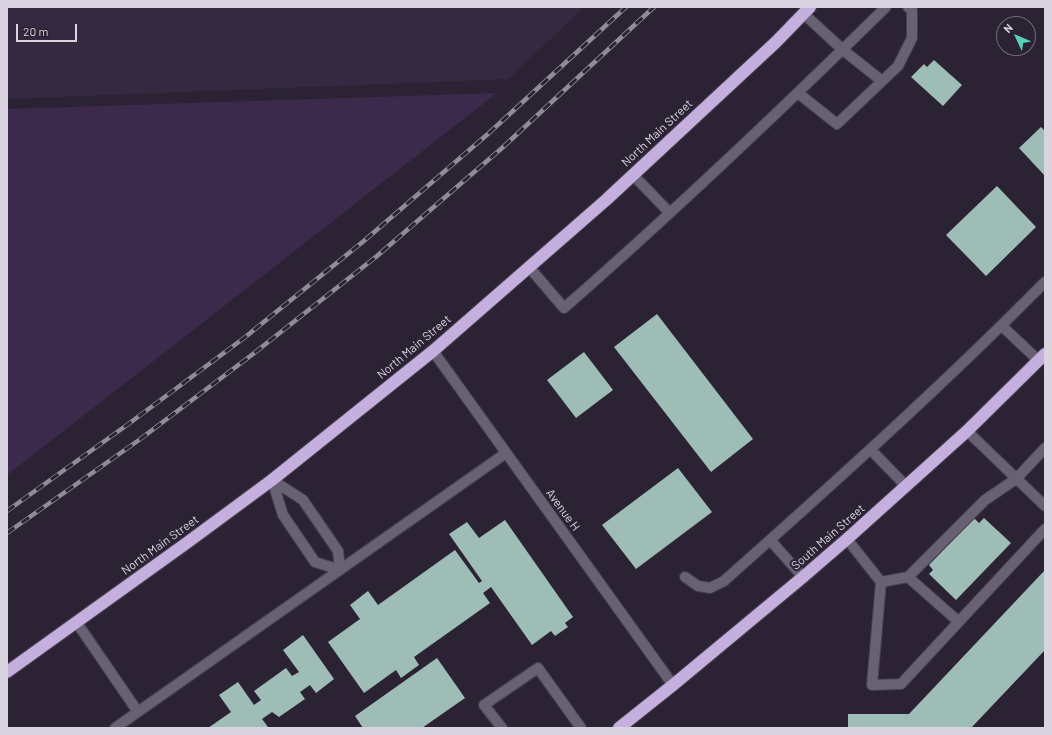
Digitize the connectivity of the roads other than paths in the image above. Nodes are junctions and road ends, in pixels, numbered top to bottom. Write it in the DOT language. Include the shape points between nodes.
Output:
graph roads {
  1 [pos="886,7"];
  2 [pos="908,7"];
  3 [pos="807,10"];
  4 [pos="842,50"];
  5 [pos="882,80"];
  6 [pos="798,93"];
  7 [pos="633,175"];
  8 [pos="670,212"];
  9 [pos="529,267"];
  10 [pos="1045,282"];
  11 [pos="1002,326"];
  12 [pos="433,351"];
  13 [pos="1042,358"];
  14 [pos="967,431"];
  15 [pos="1045,448"];
  16 [pos="871,450"];
  17 [pos="506,453"];
  18 [pos="1016,479"];
  19 [pos="272,480"];
  20 [pos="906,486"];
  21 [pos="1045,506"];
  22 [pos="1045,528"];
  23 [pos="847,539"];
  24 [pos="770,540"];
  25 [pos="340,570"];
  26 [pos="686,577"];
  27 [pos="908,577"];
  28 [pos="803,578"];
  29 [pos="881,582"];
  30 [pos="959,622"];
  31 [pos="76,623"];
  32 [pos="7,672"];
  33 [pos="673,685"];
  34 [pos="138,712"];
  35 [pos="115,728"];
  36 [pos="502,728"];
  37 [pos="581,728"];
  38 [pos="618,728"];
  1 -- 4 [label="street"];
  2 -- 5 [label="street" via="912,10 912,38 898,66"];
  3 -- 4 [label="street"];
  3 -- 7 [label="highway, North Main Street"];
  4 -- 5 [label="street"];
  4 -- 6 [label="street"];
  5 -- 6 [label="street" via="837,124"];
  6 -- 8 [label="street"];
  7 -- 8 [label="street"];
  7 -- 9 [label="highway, North Main Street"];
  8 -- 9 [label="street" via="564,308"];
  9 -- 12 [label="highway, North Main Street"];
  10 -- 11 [label="street"];
  11 -- 13 [label="street"];
  11 -- 16 [label="street"];
  12 -- 17 [label="street, Avenue H"];
  12 -- 19 [label="highway, North Main Street"];
  13 -- 14 [label="highway, South Main Street"];
  14 -- 18 [label="street"];
  14 -- 20 [label="highway, South Main Street"];
  15 -- 18 [label="street"];
  16 -- 20 [label="street"];
  16 -- 24 [label="street"];
  17 -- 25 [label="street"];
  17 -- 33 [label="street, Avenue H"];
  18 -- 21 [label="street"];
  18 -- 27 [label="street" via="985,500"];
  19 -- 25 [label="street" via="304,500 338,551"];
  19 -- 25 [label="street" via="282,515 315,562"];
  19 -- 31 [label="highway, North Main Street"];
  20 -- 23 [label="highway, South Main Street"];
  22 -- 30 [label="street"];
  23 -- 28 [label="highway, South Main Street"];
  23 -- 29 [label="street"];
  24 -- 26 [label="street" via="724,581 710,588 698,586"];
  24 -- 28 [label="street"];
  25 -- 34 [label="street"];
  27 -- 29 [label="street"];
  27 -- 30 [label="street"];
  28 -- 33 [label="highway, South Main Street"];
  29 -- 30 [label="street" via="872,685 901,684"];
  31 -- 32 [label="highway, North Main Street"];
  31 -- 34 [label="street"];
  33 -- 38 [label="highway, South Main Street"];
  34 -- 35 [label="street"];
  36 -- 37 [label="street" via="484,705 538,668"];
}
